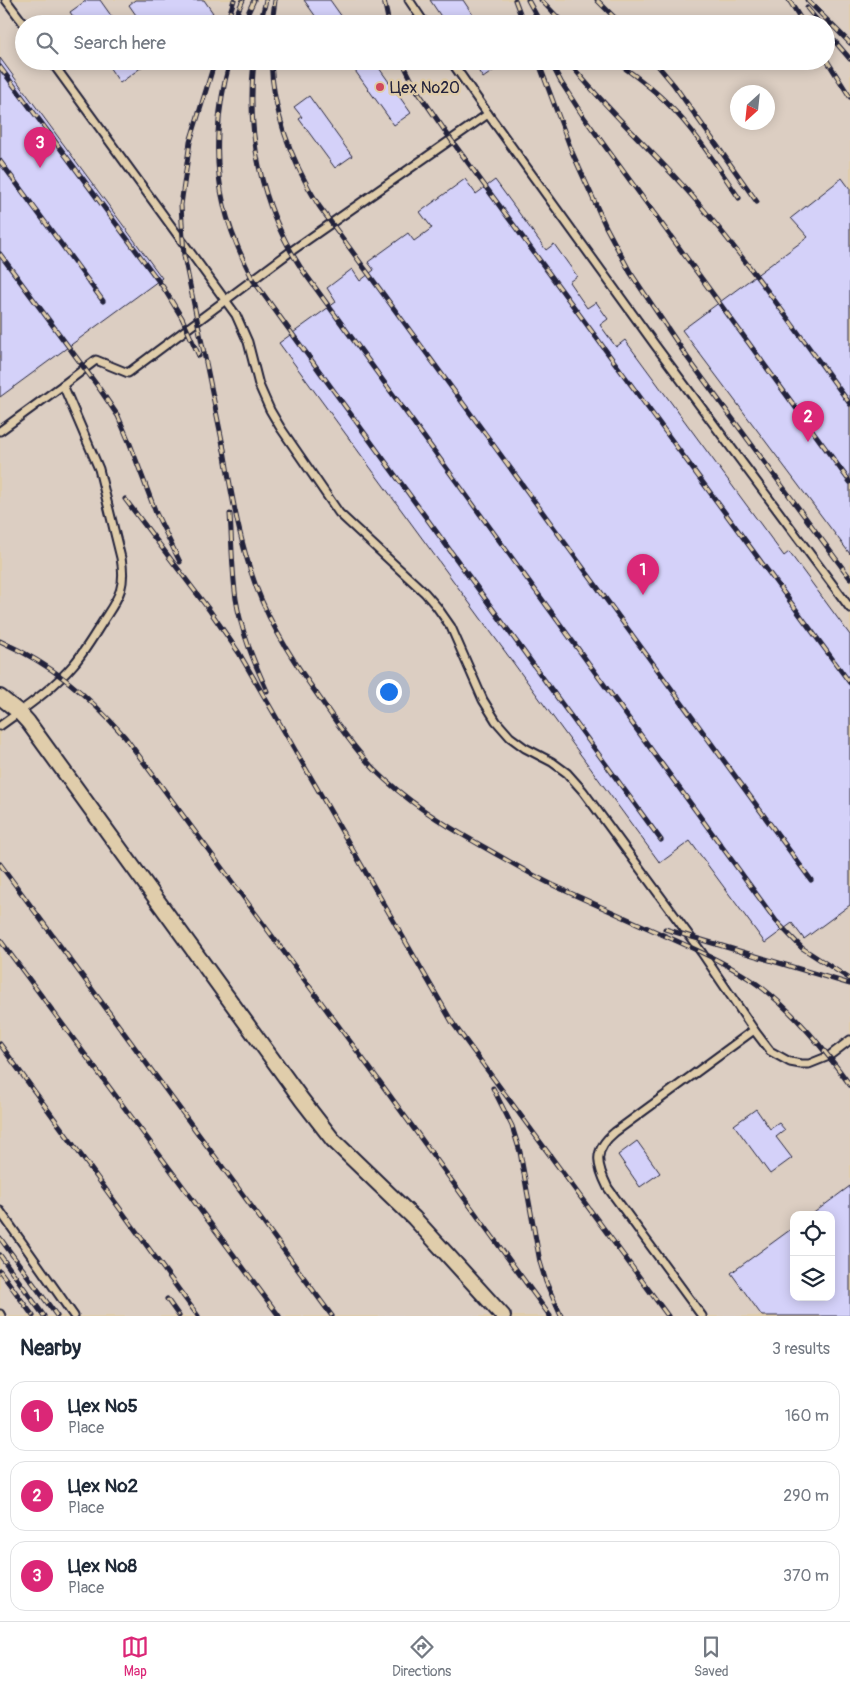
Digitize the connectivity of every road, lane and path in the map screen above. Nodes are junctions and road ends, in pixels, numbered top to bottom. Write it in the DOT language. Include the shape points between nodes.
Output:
graph roads {
  1 [pos="6,0"];
  2 [pos="409,0"];
  3 [pos="17,15"];
  4 [pos="419,15"];
  5 [pos="58,70"];
  6 [pos="457,70"];
  7 [pos="488,114"];
  8 [pos="226,301"];
  9 [pos="63,385"];
  10 [pos="1,430"];
  11 [pos="850,608"];
  12 [pos="0,697"];
  13 [pos="20,712"];
  14 [pos="0,726"];
  15 [pos="754,1030"];
  16 [pos="850,1040"];
  17 [pos="0,1211"];
  18 [pos="74,1316"];
  19 [pos="503,1316"];
  20 [pos="702,1316"];
  1 -- 3 [label="lane"];
  2 -- 4 [label="lane"];
  5 -- 8 [label="lane"];
  6 -- 7 [label="lane"];
  7 -- 8 [label="lane" via="298,246"];
  7 -- 11 [label="lane"];
  8 -- 9 [label="lane" via="128,373 96,360"];
  8 -- 15 [label="lane" via="248,342 259,385 270,410 338,513 425,592 451,627 483,700 496,721 525,748 567,773 583,791 702,953"];
  9 -- 10 [label="lane"];
  9 -- 13 [label="lane" via="99,469 121,558 123,585 74,664 42,696"];
  12 -- 13 [label="street"];
  13 -- 14 [label="lane"];
  13 -- 19 [label="street" via="333,1140 414,1218"];
  15 -- 16 [label="lane" via="770,1051 801,1064 829,1056"];
  15 -- 20 [label="lane" via="611,1135 601,1147 598,1158 608,1188"];
  17 -- 18 [label="lane"];
}
